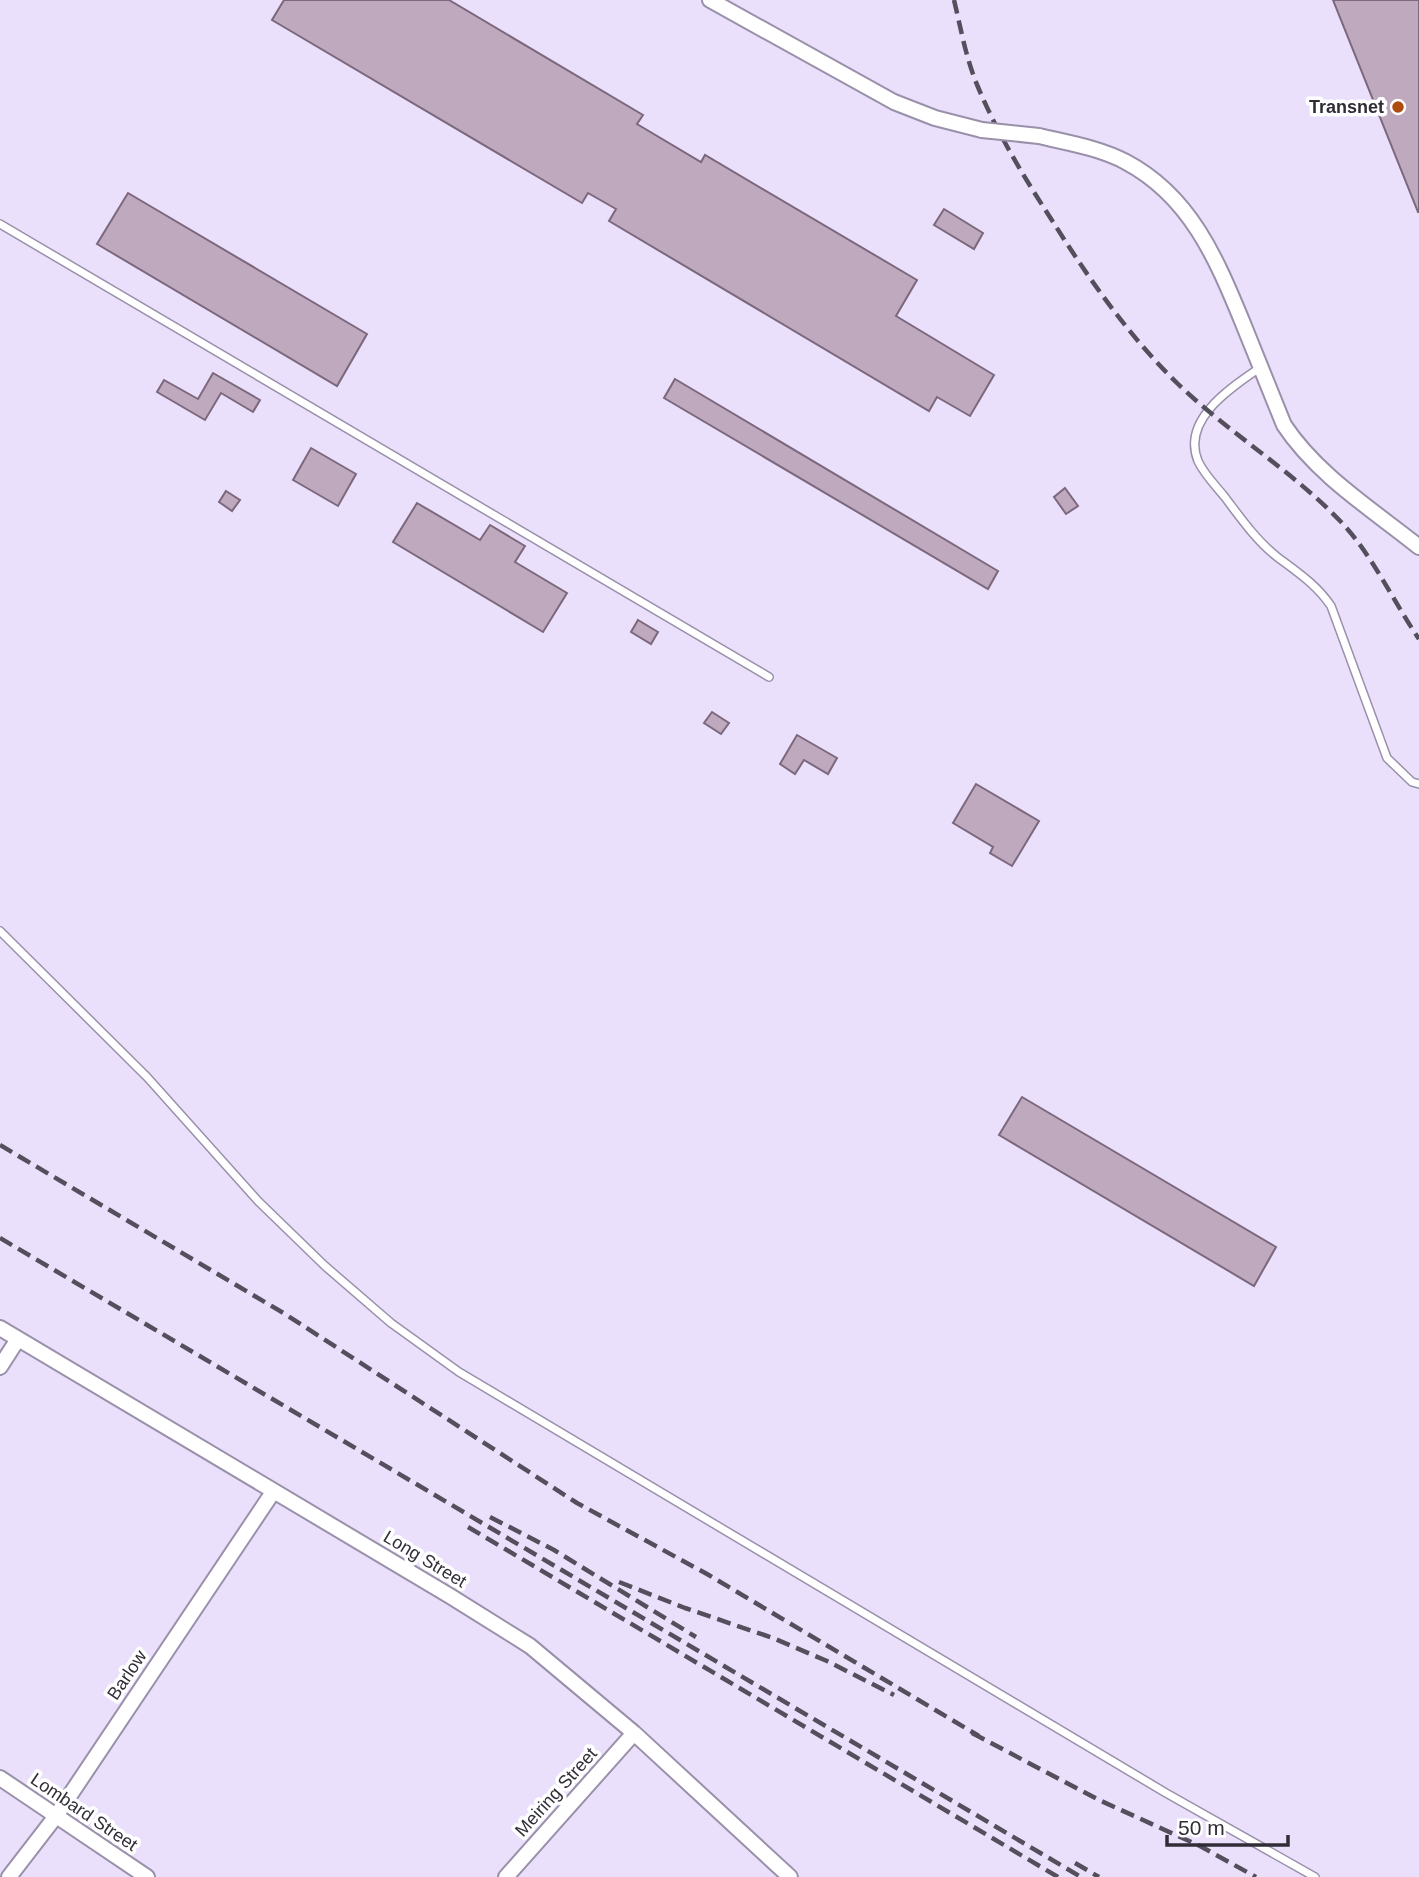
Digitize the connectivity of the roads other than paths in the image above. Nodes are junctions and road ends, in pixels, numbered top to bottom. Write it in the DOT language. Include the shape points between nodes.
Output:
graph roads {
  1 [pos="710,0"];
  2 [pos="0,224"];
  3 [pos="1261,367"];
  4 [pos="1419,547"];
  5 [pos="769,677"];
  6 [pos="1419,784"];
  7 [pos="0,930"];
  8 [pos="0,1328"];
  9 [pos="18,1339"];
  10 [pos="0,1367"];
  11 [pos="273,1492"];
  12 [pos="634,1733"];
  13 [pos="0,1778"];
  14 [pos="56,1816"];
  15 [pos="9,1877"];
  16 [pos="147,1877"];
  17 [pos="506,1877"];
  18 [pos="790,1877"];
  19 [pos="1315,1877"];
  1 -- 3 [label="street, bridge" via="894,102 982,130 1039,136 1087,148 1125,162 1163,187 1214,255"];
  2 -- 5 [label="lane"];
  3 -- 4 [label="street" via="1284,425 1299,448"];
  3 -- 6 [label="lane" via="1230,388 1209,410 1196,430 1197,459 1258,540 1321,591 1331,606 1387,758"];
  7 -- 19 [label="lane" via="147,1077 258,1202 391,1323 459,1372"];
  8 -- 9 [label="street, Long Street"];
  9 -- 10 [label="street"];
  9 -- 11 [label="street, Long Street"];
  11 -- 12 [label="street, Long Street" via="530,1646"];
  11 -- 14 [label="street, Barlow"];
  12 -- 17 [label="street, Meiring Street"];
  12 -- 18 [label="street, Long Street"];
  13 -- 14 [label="street, Lombard Street"];
  14 -- 15 [label="street, Barlow"];
  14 -- 16 [label="street, Lombard Street"];
}
